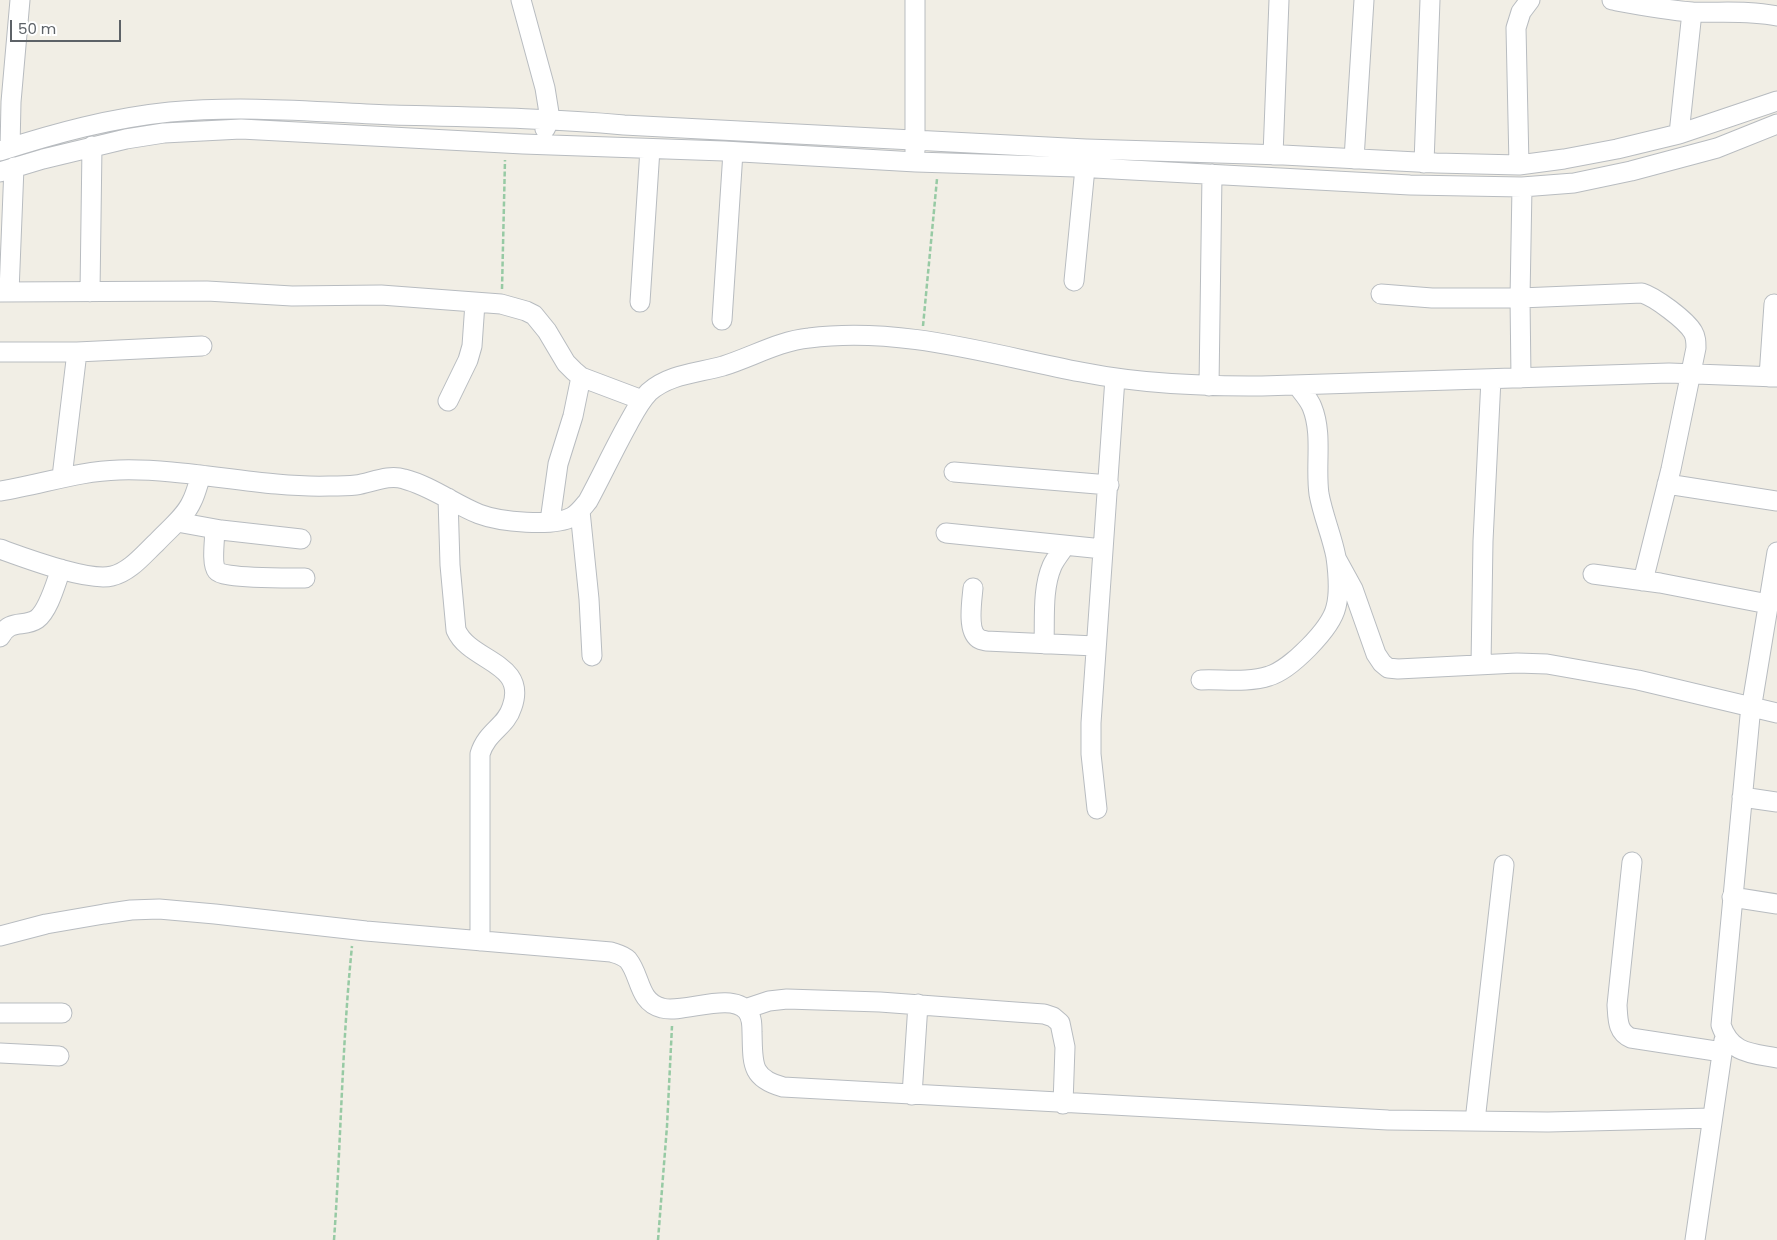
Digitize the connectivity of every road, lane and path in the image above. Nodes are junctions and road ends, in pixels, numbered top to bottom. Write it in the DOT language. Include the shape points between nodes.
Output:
graph roads {
  1 [pos="20,0"];
  2 [pos="521,0"];
  3 [pos="915,0"];
  4 [pos="1279,0"];
  5 [pos="1364,0"];
  6 [pos="1430,0"];
  7 [pos="1530,0"];
  8 [pos="1612,0"];
  9 [pos="1692,12"];
  10 [pos="1777,16"];
  11 [pos="1777,101"];
  12 [pos="1777,124"];
  13 [pos="550,128"];
  14 [pos="1679,134"];
  15 [pos="505,143"];
  16 [pos="92,146"];
  17 [pos="650,149"];
  18 [pos="5,150"];
  19 [pos="915,151"];
  20 [pos="733,152"];
  21 [pos="1273,155"];
  22 [pos="1354,159"];
  23 [pos="939,163"];
  24 [pos="1424,163"];
  25 [pos="1519,165"];
  26 [pos="1085,168"];
  27 [pos="7,170"];
  28 [pos="1212,174"];
  29 [pos="1522,187"];
  30 [pos="1074,281"];
  31 [pos="5,292"];
  32 [pos="90,292"];
  33 [pos="1381,294"];
  34 [pos="1520,298"];
  35 [pos="640,302"];
  36 [pos="475,303"];
  37 [pos="501,304"];
  38 [pos="1774,304"];
  39 [pos="722,320"];
  40 [pos="922,340"];
  41 [pos="202,346"];
  42 [pos="0,352"];
  43 [pos="77,352"];
  44 [pos="1690,374"];
  45 [pos="581,377"];
  46 [pos="1773,377"];
  47 [pos="1116,378"];
  48 [pos="1521,378"];
  49 [pos="1491,379"];
  50 [pos="1297,385"];
  51 [pos="1209,386"];
  52 [pos="448,400"];
  53 [pos="642,400"];
  54 [pos="954,472"];
  55 [pos="201,475"];
  56 [pos="62,477"];
  57 [pos="1109,484"];
  58 [pos="1667,484"];
  59 [pos="0,491"];
  60 [pos="448,498"];
  61 [pos="1777,501"];
  62 [pos="580,512"];
  63 [pos="550,521"];
  64 [pos="177,522"];
  65 [pos="215,529"];
  66 [pos="946,533"];
  67 [pos="301,540"];
  68 [pos="1065,546"];
  69 [pos="0,549"];
  70 [pos="1103,550"];
  71 [pos="1777,552"];
  72 [pos="1336,558"];
  73 [pos="61,569"];
  74 [pos="1593,574"];
  75 [pos="305,578"];
  76 [pos="1643,581"];
  77 [pos="973,588"];
  78 [pos="1768,604"];
  79 [pos="0,636"];
  80 [pos="1044,644"];
  81 [pos="1096,646"];
  82 [pos="592,656"];
  83 [pos="1481,665"];
  84 [pos="1200,680"];
  85 [pos="1752,706"];
  86 [pos="1777,712"];
  87 [pos="1742,797"];
  88 [pos="1777,802"];
  89 [pos="1097,809"];
  90 [pos="1632,862"];
  91 [pos="1504,865"];
  92 [pos="1732,897"];
  93 [pos="1777,904"];
  94 [pos="353,930"];
  95 [pos="0,936"];
  96 [pos="480,941"];
  97 [pos="918,1004"];
  98 [pos="673,1009"];
  99 [pos="746,1009"];
  100 [pos="0,1013"];
  101 [pos="62,1013"];
  102 [pos="1723,1044"];
  103 [pos="0,1053"];
  104 [pos="59,1056"];
  105 [pos="1777,1058"];
  106 [pos="912,1096"];
  107 [pos="1063,1104"];
  108 [pos="1712,1118"];
  109 [pos="1475,1121"];
  110 [pos="334,1240"];
  111 [pos="658,1240"];
  112 [pos="1695,1240"];
  1 -- 18 [label="street"];
  2 -- 13 [label="street" via="545,88"];
  3 -- 19 [label="street"];
  4 -- 21 [label="street"];
  5 -- 22 [label="street"];
  6 -- 24 [label="street"];
  7 -- 25 [label="street" via="1521,12 1516,28"];
  8 -- 9 [label="street"];
  9 -- 10 [label="street"];
  9 -- 14 [label="street"];
  11 -- 14 [label="street"];
  12 -- 29 [label="street" via="1717,148 1631,172 1574,183"];
  13 -- 15 [label="street"];
  13 -- 17 [label="street"];
  13 -- 18 [label="street" via="327,112 212,110 170,112 104,122"];
  13 -- 19 [label="street" via="624,125"];
  14 -- 25 [label="street" via="1564,159"];
  15 -- 16 [label="street" via="240,129 164,132"];
  15 -- 37 [label="path"];
  16 -- 27 [label="street"];
  16 -- 32 [label="street"];
  17 -- 20 [label="street"];
  17 -- 35 [label="street"];
  19 -- 20 [label="street"];
  19 -- 21 [label="street"];
  19 -- 23 [label="street"];
  20 -- 39 [label="street"];
  21 -- 22 [label="street"];
  22 -- 24 [label="street"];
  23 -- 26 [label="street"];
  23 -- 40 [label="path"];
  24 -- 25 [label="street"];
  26 -- 28 [label="street"];
  26 -- 30 [label="street"];
  27 -- 31 [label="street"];
  28 -- 29 [label="street"];
  28 -- 51 [label="street"];
  29 -- 34 [label="street"];
  31 -- 32 [label="street"];
  32 -- 36 [label="street" via="381,295"];
  33 -- 34 [label="street" via="1432,298"];
  34 -- 44 [label="street" via="1629,293 1650,296 1693,331 1696,348"];
  34 -- 48 [label="street"];
  36 -- 37 [label="street"];
  36 -- 52 [label="street" via="470,353"];
  37 -- 45 [label="street" via="534,315 566,363"];
  38 -- 46 [label="street"];
  40 -- 47 [label="street"];
  40 -- 53 [label="street" via="834,336 786,342 746,358 675,378 661,384"];
  41 -- 43 [label="street"];
  42 -- 43 [label="street"];
  43 -- 56 [label="street"];
  44 -- 46 [label="street"];
  44 -- 48 [label="street"];
  44 -- 58 [label="street"];
  45 -- 53 [label="street"];
  45 -- 63 [label="street" via="558,464"];
  47 -- 51 [label="street"];
  47 -- 57 [label="street"];
  48 -- 49 [label="street"];
  49 -- 50 [label="street"];
  49 -- 83 [label="street"];
  50 -- 51 [label="street"];
  50 -- 72 [label="street" via="1312,406 1316,423 1319,493"];
  53 -- 62 [label="street"];
  54 -- 57 [label="street"];
  55 -- 56 [label="street" via="120,470"];
  55 -- 60 [label="street" via="329,486 402,478"];
  55 -- 64 [label="street" via="192,502"];
  56 -- 59 [label="street"];
  57 -- 70 [label="street"];
  58 -- 61 [label="street"];
  58 -- 76 [label="street"];
  60 -- 63 [label="street" via="480,514 497,518"];
  60 -- 96 [label="street" via="456,630 469,648 508,673 514,694 506,719 483,744 480,754"];
  62 -- 63 [label="street" via="559,521"];
  62 -- 82 [label="street"];
  64 -- 65 [label="street"];
  64 -- 73 [label="street" via="137,561 113,576 88,576"];
  65 -- 67 [label="street"];
  65 -- 75 [label="street" via="216,571 235,576"];
  66 -- 68 [label="street"];
  68 -- 70 [label="street"];
  68 -- 80 [label="street" via="1049,576"];
  69 -- 73 [label="street"];
  70 -- 81 [label="street"];
  71 -- 78 [label="street"];
  72 -- 83 [label="street" via="1353,589 1367,632 1382,663 1388,668"];
  72 -- 84 [label="street" via="1337,606 1332,619 1292,664 1267,677"];
  73 -- 79 [label="street" via="43,613 36,620 9,626"];
  74 -- 76 [label="street"];
  76 -- 78 [label="street"];
  77 -- 80 [label="street" via="973,631 978,638"];
  78 -- 85 [label="street"];
  80 -- 81 [label="street"];
  81 -- 89 [label="street" via="1091,754"];
  83 -- 85 [label="street" via="1547,664 1638,680"];
  85 -- 86 [label="street"];
  85 -- 87 [label="street"];
  87 -- 88 [label="street"];
  87 -- 92 [label="street"];
  90 -- 102 [label="street" via="1617,1006 1620,1029 1631,1038"];
  91 -- 109 [label="street"];
  92 -- 93 [label="street"];
  92 -- 102 [label="street" via="1721,1010"];
  94 -- 95 [label="street" via="159,909 104,914"];
  94 -- 96 [label="street"];
  94 -- 110 [label="path" via="343,1052"];
  96 -- 98 [label="street" via="621,955 628,960 646,998 662,1008"];
  97 -- 99 [label="street" via="787,999"];
  97 -- 106 [label="street"];
  97 -- 107 [label="street" via="1053,1017 1060,1023 1065,1047"];
  98 -- 99 [label="street" via="728,1003"];
  98 -- 111 [label="path"];
  99 -- 106 [label="street" via="751,1017 756,1070 760,1078 770,1084 783,1088"];
  100 -- 101 [label="street"];
  102 -- 105 [label="street"];
  102 -- 108 [label="street"];
  103 -- 104 [label="street"];
  106 -- 107 [label="street"];
  107 -- 109 [label="street" via="1378,1120"];
  108 -- 109 [label="street"];
  108 -- 112 [label="street"];
}
